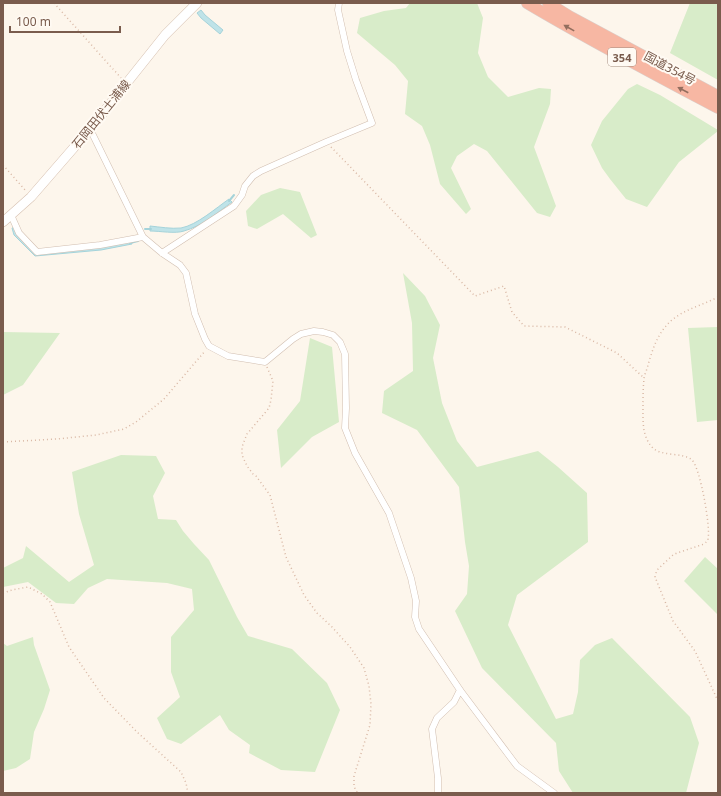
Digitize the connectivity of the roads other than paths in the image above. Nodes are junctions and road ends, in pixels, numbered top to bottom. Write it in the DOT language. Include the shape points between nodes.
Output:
graph roads {
  1 [pos="197,3"];
  2 [pos="339,3"];
  3 [pos="527,3"];
  4 [pos="548,3"];
  5 [pos="718,96"];
  6 [pos="718,108"];
  7 [pos="90,129"];
  8 [pos="11,215"];
  9 [pos="3,222"];
  10 [pos="143,238"];
  11 [pos="162,253"];
  12 [pos="460,690"];
  13 [pos="438,793"];
  14 [pos="554,793"];
  1 -- 7 [label="main road, 石岡田伏土浦線" via="165,35"];
  2 -- 11 [label="street" via="338,10 347,51 372,123 261,171 245,186 234,206"];
  6 -- 3 [label="highway, 国道354号 / 354, one-way" via="608,50"];
  4 -- 5 [label="highway, 国道354号 / 354"];
  7 -- 8 [label="main road, 石岡田伏土浦線" via="31,197"];
  7 -- 10 [label="street"];
  8 -- 9 [label="main road, 石岡田伏土浦線"];
  8 -- 10 [label="street" via="19,233 37,252"];
  10 -- 11 [label="street"];
  11 -- 12 [label="street" via="180,265 186,273 195,314 209,346 228,356 265,362 293,339 314,331 334,335 340,342 344,354 345,428 355,453 389,512 411,578 416,601 415,617 419,629"];
  12 -- 13 [label="street" via="454,702 437,718 432,729"];
  12 -- 14 [label="street" via="517,766"];
}
